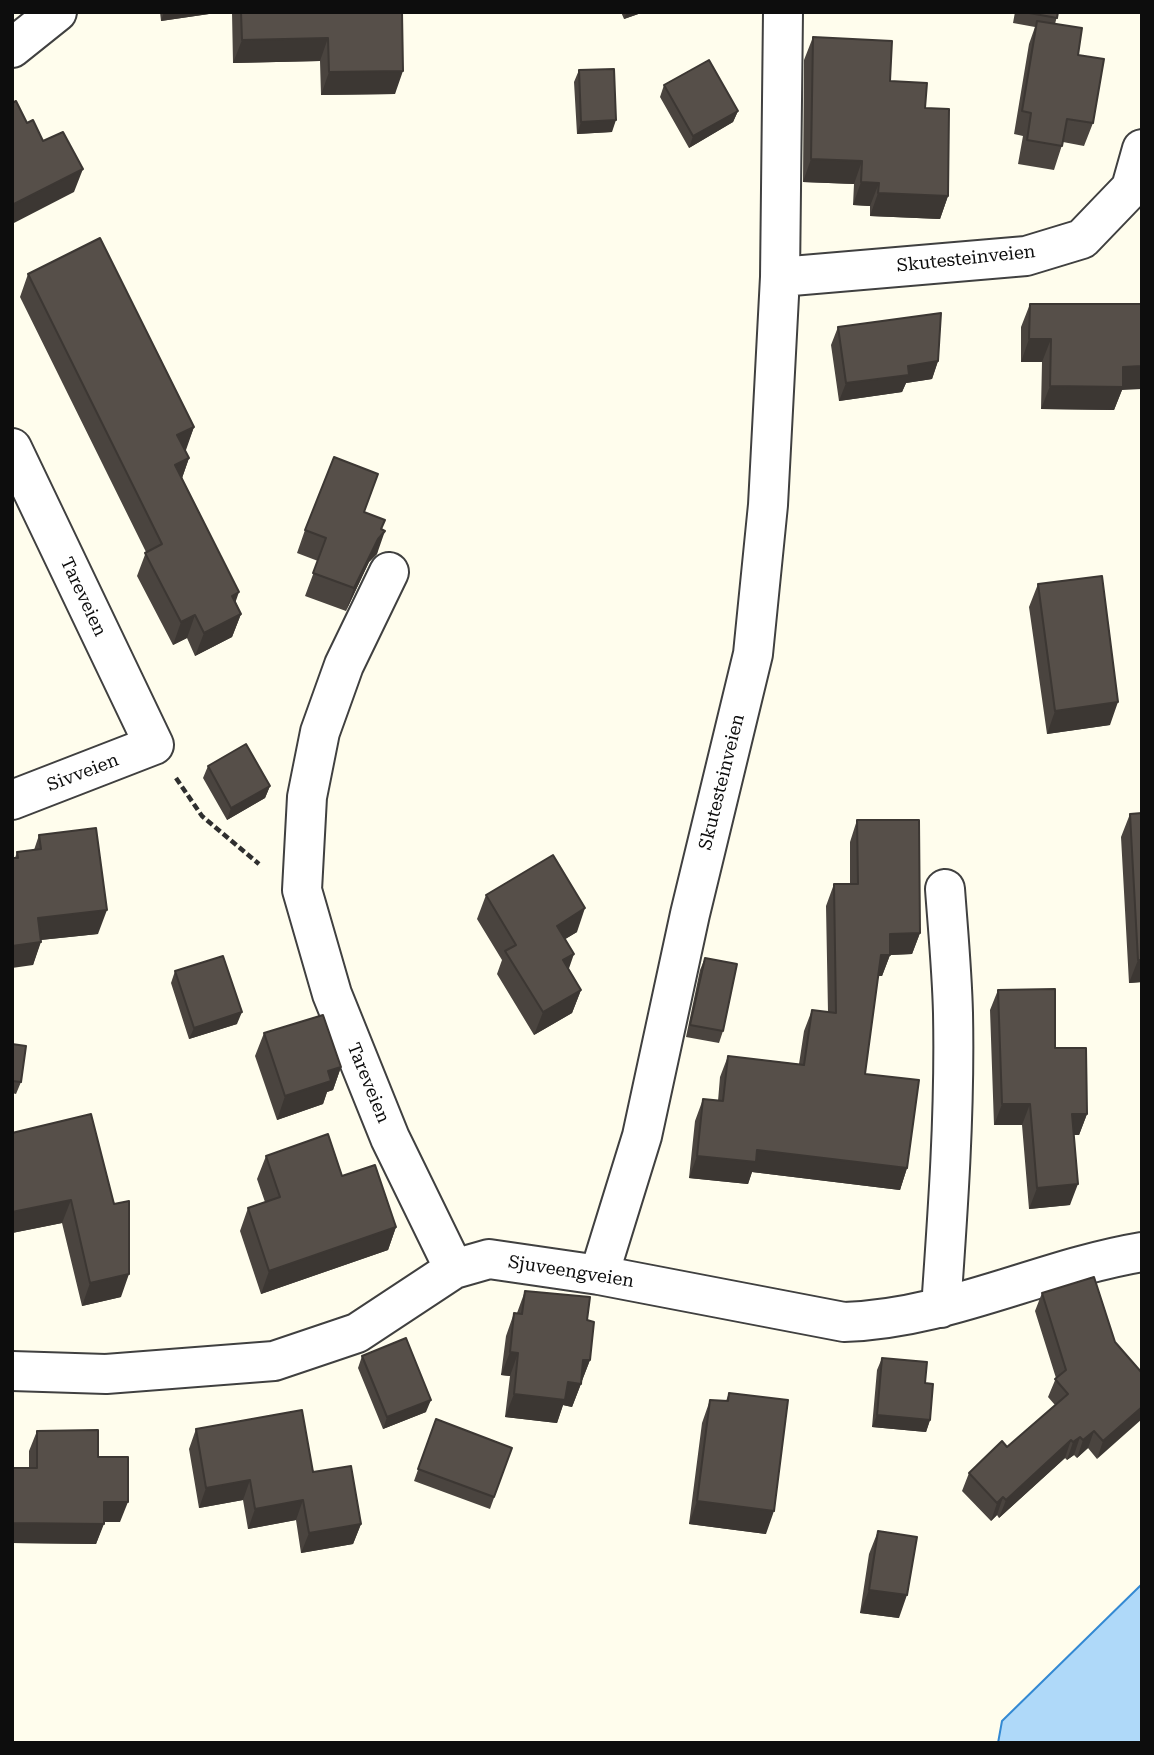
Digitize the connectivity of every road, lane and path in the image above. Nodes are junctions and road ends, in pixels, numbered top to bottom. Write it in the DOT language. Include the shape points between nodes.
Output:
graph roads {
  1 [pos="57,12"];
  2 [pos="783,12"];
  3 [pos="12,48"];
  4 [pos="1142,149"];
  5 [pos="780,277"];
  6 [pos="12,448"];
  7 [pos="389,572"];
  8 [pos="154,745"];
  9 [pos="12,800"];
  10 [pos="302,890"];
  11 [pos="945,890"];
  12 [pos="1142,1252"];
  13 [pos="454,1269"];
  14 [pos="599,1275"];
  15 [pos="941,1308"];
  16 [pos="12,1370"];
  1 -- 3 [label="street"];
  2 -- 5 [label="street, Skutesteinveien"];
  4 -- 5 [label="street, Skutesteinveien" via="1131,188 1082,239 1026,256"];
  5 -- 14 [label="street, Skutesteinveien" via="768,505 753,654 642,1136"];
  6 -- 8 [label="street, Tareveien"];
  7 -- 10 [label="street, Tareveien" via="344,665 320,732 307,797"];
  8 -- 9 [label="street, Sivveien"];
  8 -- 10 [label="path" via="202,816 246,856"];
  10 -- 13 [label="street, Tareveien" via="332,993 390,1138"];
  11 -- 15 [label="street" via="953,1013 950,1180"];
  12 -- 15 [label="street, Sjuveengveien" via="1052,1273"];
  13 -- 14 [label="street, Sjuveengveien" via="489,1259"];
  13 -- 16 [label="street, Sjuveengveien" via="357,1333 274,1361 106,1374"];
  14 -- 15 [label="street, Sjuveengveien" via="844,1322 884,1321"];
}
